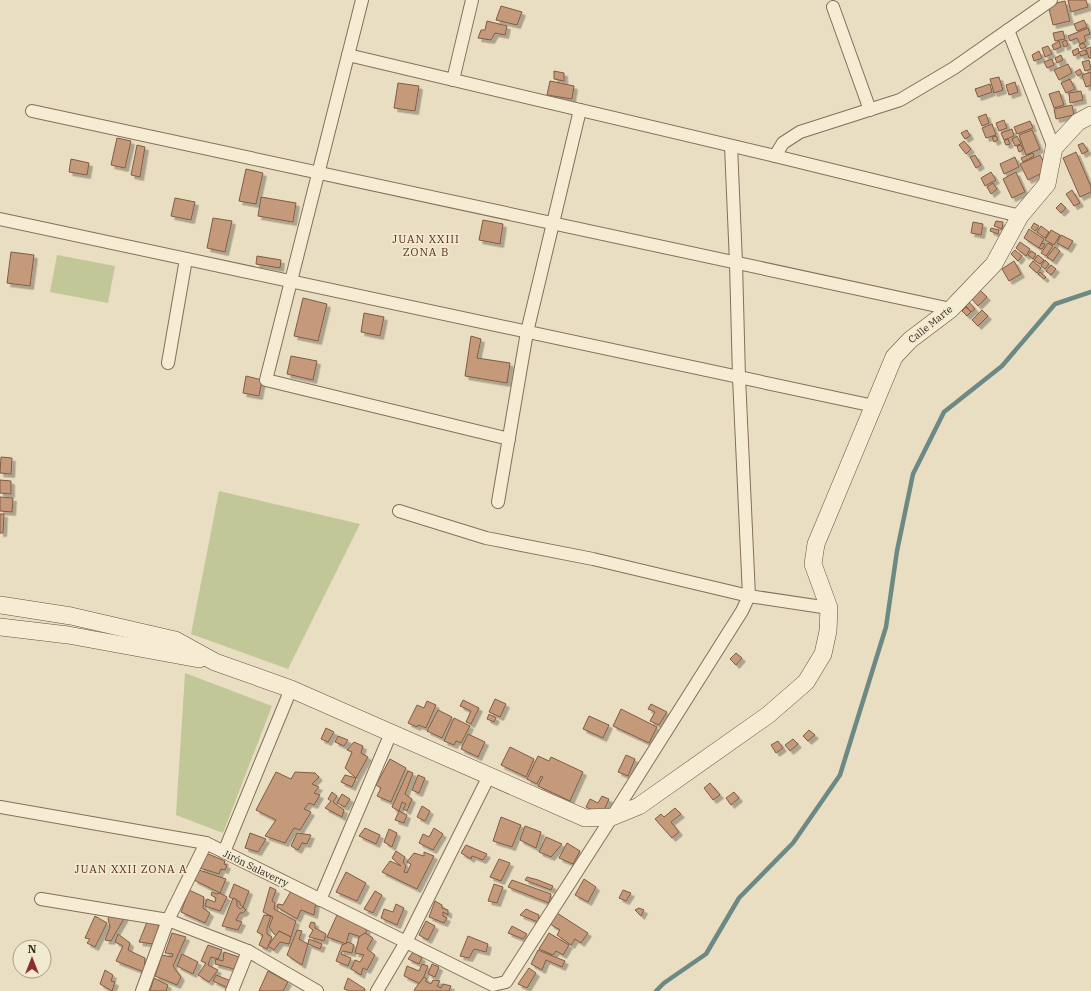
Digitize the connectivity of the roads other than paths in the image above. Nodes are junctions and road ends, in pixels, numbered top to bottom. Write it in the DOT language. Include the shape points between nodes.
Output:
graph roads {
  1 [pos="362,0"];
  2 [pos="472,0"];
  3 [pos="1051,0"];
  4 [pos="832,7"];
  5 [pos="1008,30"];
  6 [pos="348,55"];
  7 [pos="453,80"];
  8 [pos="580,110"];
  9 [pos="870,110"];
  10 [pos="32,112"];
  11 [pos="1091,115"];
  12 [pos="731,146"];
  13 [pos="1054,148"];
  14 [pos="775,156"];
  15 [pos="318,173"];
  16 [pos="1020,216"];
  17 [pos="0,219"];
  18 [pos="553,223"];
  19 [pos="186,259"];
  20 [pos="736,263"];
  21 [pos="290,281"];
  22 [pos="951,309"];
  23 [pos="527,332"];
  24 [pos="168,363"];
  25 [pos="739,377"];
  26 [pos="874,406"];
  27 [pos="509,439"];
  28 [pos="498,502"];
  29 [pos="399,511"];
  30 [pos="749,596"];
  31 [pos="0,604"];
  32 [pos="829,608"];
  33 [pos="0,627"];
  34 [pos="215,662"];
  35 [pos="291,689"];
  36 [pos="391,733"];
  37 [pos="489,776"];
  38 [pos="0,807"];
  39 [pos="612,818"];
  40 [pos="206,843"];
  41 [pos="224,852"];
  42 [pos="41,899"];
  43 [pos="320,900"];
  44 [pos="168,920"];
  45 [pos="406,942"];
  46 [pos="248,951"];
  47 [pos="142,991"];
  48 [pos="232,991"];
  49 [pos="317,991"];
  50 [pos="377,991"];
  1 -- 6 [label="street"];
  2 -- 7 [label="street"];
  3 -- 5 [label="street"];
  4 -- 9 [label="street"];
  5 -- 9 [label="street" via="954,68 900,100"];
  5 -- 13 [label="street"];
  6 -- 7 [label="street"];
  6 -- 15 [label="street"];
  7 -- 8 [label="street"];
  8 -- 12 [label="street"];
  8 -- 18 [label="street"];
  9 -- 14 [label="street" via="800,132 783,143"];
  10 -- 15 [label="street"];
  11 -- 13 [label="street" via="1078,122"];
  12 -- 14 [label="street"];
  12 -- 20 [label="street"];
  13 -- 16 [label="street, Calle Marte" via="1047,184"];
  14 -- 16 [label="street"];
  15 -- 18 [label="street"];
  15 -- 21 [label="street"];
  16 -- 22 [label="street, Calle Marte" via="994,264"];
  17 -- 19 [label="street"];
  18 -- 20 [label="street"];
  18 -- 23 [label="street"];
  19 -- 21 [label="street"];
  19 -- 24 [label="street"];
  20 -- 22 [label="street"];
  20 -- 25 [label="street"];
  21 -- 23 [label="street"];
  21 -- 27 [label="street" via="266,380"];
  22 -- 26 [label="street, Calle Marte" via="910,340 894,357"];
  23 -- 25 [label="street"];
  23 -- 27 [label="street"];
  25 -- 26 [label="street"];
  25 -- 30 [label="street"];
  26 -- 32 [label="street, Calle Marte" via="816,544 813,564"];
  27 -- 28 [label="street"];
  29 -- 30 [label="street" via="486,538 593,559"];
  30 -- 32 [label="street"];
  30 -- 39 [label="street"];
  31 -- 34 [label="street" via="71,616 174,640"];
  32 -- 39 [label="street" via="823,654 806,682 768,715 639,806"];
  33 -- 34 [label="street" via="68,635"];
  34 -- 35 [label="street"];
  35 -- 36 [label="street"];
  35 -- 41 [label="street"];
  36 -- 37 [label="street"];
  36 -- 43 [label="street"];
  37 -- 39 [label="street" via="585,818"];
  37 -- 45 [label="street"];
  38 -- 40 [label="street, Jirón Salaverry"];
  39 -- 45 [label="street, Jirón Salaverry" via="506,982 493,986"];
  40 -- 41 [label="street, Jirón Salaverry"];
  40 -- 44 [label="street"];
  41 -- 43 [label="street, Jirón Salaverry"];
  42 -- 44 [label="street"];
  43 -- 45 [label="street, Jirón Salaverry"];
  44 -- 46 [label="street"];
  44 -- 47 [label="street"];
  45 -- 50 [label="street"];
  46 -- 48 [label="street"];
  46 -- 49 [label="street"];
}
